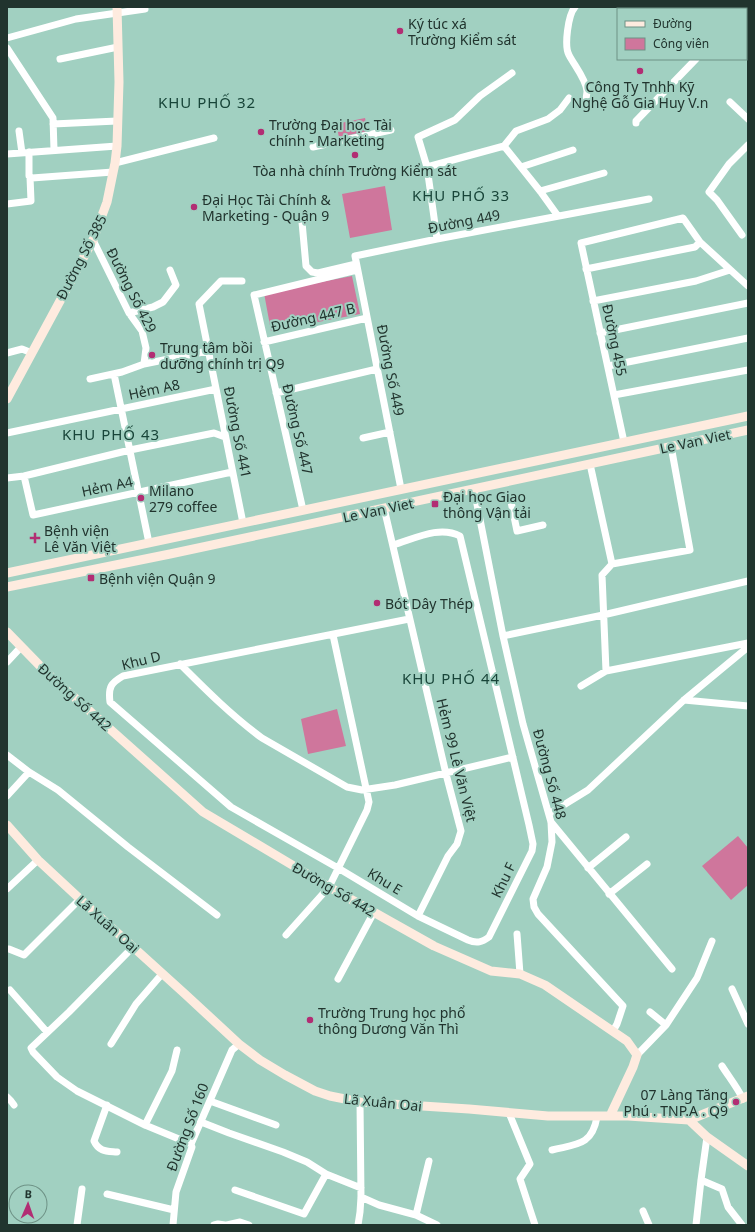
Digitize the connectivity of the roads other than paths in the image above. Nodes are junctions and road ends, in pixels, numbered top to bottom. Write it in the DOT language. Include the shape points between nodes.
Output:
graph roads {
  1 [pos="575,7"];
  2 [pos="145,8"];
  3 [pos="117,10"];
  4 [pos="7,38"];
  5 [pos="7,48"];
  6 [pos="118,48"];
  7 [pos="60,59"];
  8 [pos="695,60"];
  9 [pos="512,73"];
  10 [pos="569,98"];
  11 [pos="586,100"];
  12 [pos="730,102"];
  13 [pos="748,119"];
  14 [pos="117,121"];
  15 [pos="636,123"];
  16 [pos="53,124"];
  17 [pos="19,130"];
  18 [pos="391,130"];
  19 [pos="214,138"];
  20 [pos="748,145"];
  21 [pos="117,146"];
  22 [pos="504,146"];
  23 [pos="313,147"];
  24 [pos="54,150"];
  25 [pos="573,150"];
  26 [pos="25,152"];
  27 [pos="7,154"];
  28 [pos="114,167"];
  29 [pos="427,167"];
  30 [pos="521,167"];
  31 [pos="604,173"];
  32 [pos="30,177"];
  33 [pos="540,190"];
  34 [pos="649,199"];
  35 [pos="7,204"];
  36 [pos="558,216"];
  37 [pos="302,222"];
  38 [pos="742,234"];
  39 [pos="437,239"];
  40 [pos="93,240"];
  41 [pos="700,242"];
  42 [pos="356,263"];
  43 [pos="586,269"];
  44 [pos="170,270"];
  45 [pos="730,270"];
  46 [pos="242,281"];
  47 [pos="748,286"];
  48 [pos="593,301"];
  49 [pos="748,303"];
  50 [pos="129,313"];
  51 [pos="367,318"];
  52 [pos="600,334"];
  53 [pos="748,338"];
  54 [pos="264,342"];
  55 [pos="208,351"];
  56 [pos="7,353"];
  57 [pos="32,353"];
  58 [pos="144,364"];
  59 [pos="608,366"];
  60 [pos="377,369"];
  61 [pos="748,370"];
  62 [pos="114,374"];
  63 [pos="90,379"];
  64 [pos="216,390"];
  65 [pos="276,393"];
  66 [pos="614,395"];
  67 [pos="8,397"];
  68 [pos="121,409"];
  69 [pos="748,416"];
  70 [pos="748,430"];
  71 [pos="390,432"];
  72 [pos="7,433"];
  73 [pos="225,437"];
  74 [pos="363,438"];
  75 [pos="624,442"];
  76 [pos="671,446"];
  77 [pos="130,450"];
  78 [pos="627,456"];
  79 [pos="590,464"];
  80 [pos="232,472"];
  81 [pos="471,475"];
  82 [pos="24,476"];
  83 [pos="7,478"];
  84 [pos="448,479"];
  85 [pos="401,489"];
  86 [pos="474,489"];
  87 [pos="138,492"];
  88 [pos="452,494"];
  89 [pos="510,497"];
  90 [pos="404,504"];
  91 [pos="384,508"];
  92 [pos="303,510"];
  93 [pos="243,523"];
  94 [pos="543,525"];
  95 [pos="149,543"];
  96 [pos="392,545"];
  97 [pos="152,558"];
  98 [pos="612,564"];
  99 [pos="7,573"];
  100 [pos="748,581"];
  101 [pos="7,587"];
  102 [pos="603,615"];
  103 [pos="409,619"];
  104 [pos="7,632"];
  105 [pos="333,635"];
  106 [pos="503,636"];
  107 [pos="748,643"];
  108 [pos="21,647"];
  109 [pos="748,647"];
  110 [pos="7,662"];
  111 [pos="180,664"];
  112 [pos="606,671"];
  113 [pos="581,686"];
  114 [pos="684,700"];
  115 [pos="748,706"];
  116 [pos="7,755"];
  117 [pos="513,757"];
  118 [pos="29,772"];
  119 [pos="446,774"];
  120 [pos="366,790"];
  121 [pos="7,796"];
  122 [pos="549,814"];
  123 [pos="551,822"];
  124 [pos="7,825"];
  125 [pos="626,837"];
  126 [pos="38,860"];
  127 [pos="647,864"];
  128 [pos="338,868"];
  129 [pos="588,868"];
  130 [pos="329,887"];
  131 [pos="7,889"];
  132 [pos="610,894"];
  133 [pos="80,899"];
  134 [pos="374,912"];
  135 [pos="217,915"];
  136 [pos="418,916"];
  137 [pos="517,934"];
  138 [pos="286,935"];
  139 [pos="712,941"];
  140 [pos="133,947"];
  141 [pos="7,949"];
  142 [pos="672,969"];
  143 [pos="162,974"];
  144 [pos="520,974"];
  145 [pos="338,980"];
  146 [pos="732,989"];
  147 [pos="10,990"];
  148 [pos="650,1012"];
  149 [pos="748,1024"];
  150 [pos="666,1025"];
  151 [pos="613,1031"];
  152 [pos="47,1032"];
  153 [pos="111,1044"];
  154 [pos="239,1044"];
  155 [pos="177,1050"];
  156 [pos="637,1054"];
  157 [pos="722,1066"];
  158 [pos="7,1097"];
  159 [pos="745,1097"];
  160 [pos="210,1100"];
  161 [pos="360,1102"];
  162 [pos="107,1105"];
  163 [pos="14,1106"];
  164 [pos="509,1113"];
  165 [pos="610,1116"];
  166 [pos="597,1117"];
  167 [pos="689,1120"];
  168 [pos="201,1122"];
  169 [pos="145,1125"];
  170 [pos="276,1125"];
  171 [pos="707,1137"];
  172 [pos="191,1144"];
  173 [pos="552,1150"];
  174 [pos="117,1152"];
  175 [pos="429,1161"];
  176 [pos="748,1166"];
  177 [pos="326,1174"];
  178 [pos="701,1180"];
  179 [pos="361,1188"];
  180 [pos="82,1189"];
  181 [pos="235,1190"];
  182 [pos="107,1194"];
  183 [pos="361,1197"];
  184 [pos="174,1210"];
  185 [pos="643,1211"];
  186 [pos="416,1214"];
  187 [pos="78,1225"];
  188 [pos="173,1225"];
  189 [pos="214,1225"];
  190 [pos="226,1225"];
  191 [pos="249,1225"];
  192 [pos="358,1225"];
  193 [pos="437,1225"];
  194 [pos="535,1225"];
  195 [pos="649,1225"];
  196 [pos="696,1225"];
  197 [pos="742,1225"];
  1 -- 11 [label="street" via="571,11 568,29 568,53 587,90"];
  2 -- 3 [label="street"];
  3 -- 4 [label="street"];
  3 -- 6 [label="main road, Đường Số 385"];
  5 -- 16 [label="street" via="53,118"];
  6 -- 7 [label="street"];
  6 -- 14 [label="main road, Đường Số 385"];
  8 -- 15 [label="street"];
  9 -- 29 [label="street" via="480,96 455,120 418,137"];
  10 -- 22 [label="street" via="560,110 548,119 516,131"];
  12 -- 13 [label="street"];
  14 -- 16 [label="street"];
  14 -- 21 [label="main road, Đường Số 385"];
  16 -- 24 [label="street"];
  17 -- 26 [label="street"];
  18 -- 23 [label="street"];
  19 -- 28 [label="street"];
  20 -- 38 [label="street" via="729,164 709,192"];
  21 -- 24 [label="street"];
  21 -- 28 [label="main road, Đường Số 385"];
  22 -- 29 [label="street"];
  22 -- 30 [label="street"];
  24 -- 26 [label="street"];
  25 -- 30 [label="street"];
  26 -- 27 [label="street"];
  26 -- 32 [label="street"];
  28 -- 32 [label="street"];
  28 -- 40 [label="main road, Đường Số 385" via="107,202"];
  29 -- 39 [label="street"];
  30 -- 33 [label="street"];
  31 -- 33 [label="street"];
  32 -- 35 [label="street" via="31,201"];
  33 -- 36 [label="street"];
  34 -- 36 [label="street, Đường 449"];
  36 -- 39 [label="street, Đường 449"];
  37 -- 42 [label="street" via="306,266 312,272 318,273"];
  39 -- 42 [label="street, Đường 449"];
  40 -- 50 [label="street, Đường Số 429"];
  40 -- 57 [label="main road, Đường Số 385"];
  41 -- 43 [label="street" via="695,247"];
  41 -- 43 [label="street, Đường 455" via="683,218 679,218 668,223 581,243"];
  41 -- 45 [label="street"];
  42 -- 51 [label="street, Đường Số 449"];
  42 -- 54 [label="street, Đường Số 447" via="254,295"];
  43 -- 48 [label="street, Đường 455"];
  44 -- 50 [label="street" via="176,285 163,302"];
  45 -- 47 [label="street"];
  45 -- 48 [label="street" via="696,281"];
  46 -- 55 [label="street, Đường Số 441" via="221,281 199,304"];
  48 -- 52 [label="street, Đường 455"];
  49 -- 52 [label="street"];
  50 -- 58 [label="street, Đường Số 429" via="142,331 146,348"];
  51 -- 54 [label="street, Đường 447 B"];
  51 -- 60 [label="street, Đường Số 449"];
  52 -- 59 [label="street, Đường 455"];
  53 -- 59 [label="street"];
  54 -- 65 [label="street, Đường Số 447"];
  55 -- 58 [label="street"];
  55 -- 64 [label="street, Đường Số 441"];
  56 -- 57 [label="street" via="22,349"];
  57 -- 67 [label="main road, Đường Số 385"];
  58 -- 62 [label="street"];
  59 -- 66 [label="street, Đường 455"];
  60 -- 65 [label="street"];
  60 -- 71 [label="street, Đường Số 449"];
  61 -- 66 [label="street"];
  62 -- 63 [label="street"];
  62 -- 68 [label="street"];
  64 -- 68 [label="street, Hẻm A8"];
  64 -- 73 [label="street, Đường Số 441"];
  65 -- 92 [label="street, Đường Số 447"];
  66 -- 75 [label="street, Đường 455"];
  68 -- 72 [label="street, Hẻm A8"];
  68 -- 77 [label="street"];
  69 -- 75 [label="main road, Le Van Viet"];
  70 -- 76 [label="main road, Le Van Viet"];
  71 -- 74 [label="street"];
  71 -- 85 [label="street, Đường Số 449"];
  73 -- 77 [label="street" via="214,433"];
  73 -- 80 [label="street, Đường Số 441"];
  75 -- 78 [label="main road"];
  75 -- 81 [label="main road, Le Van Viet"];
  76 -- 78 [label="main road, Le Van Viet"];
  76 -- 98 [label="street" via="690,550"];
  77 -- 82 [label="street"];
  77 -- 87 [label="street"];
  78 -- 79 [label="main road, Le Van Viet"];
  79 -- 86 [label="main road, Le Van Viet"];
  79 -- 98 [label="street"];
  80 -- 87 [label="street, Hẻm A4"];
  80 -- 93 [label="street, Đường Số 441"];
  81 -- 84 [label="main road, Le Van Viet"];
  81 -- 86 [label="main road"];
  82 -- 83 [label="street"];
  82 -- 87 [label="street, Hẻm A4" via="33,515"];
  84 -- 85 [label="main road, Le Van Viet"];
  84 -- 88 [label="main road"];
  85 -- 90 [label="main road"];
  85 -- 92 [label="main road, Le Van Viet"];
  86 -- 88 [label="main road, Le Van Viet"];
  86 -- 106 [label="street, Đường Số 448"];
  87 -- 95 [label="street"];
  88 -- 90 [label="main road, Le Van Viet"];
  89 -- 94 [label="street" via="513,532"];
  90 -- 91 [label="main road, Le Van Viet"];
  91 -- 96 [label="street, Hẻm 99 Lê Văn Việt"];
  91 -- 97 [label="main road, Le Van Viet"];
  92 -- 93 [label="main road, Le Van Viet"];
  93 -- 95 [label="main road, Le Van Viet"];
  95 -- 97 [label="main road"];
  95 -- 99 [label="main road, Le Van Viet"];
  96 -- 103 [label="street, Hẻm 99 Lê Văn Việt"];
  96 -- 117 [label="street, Khu F" via="438,531 453,532 460,536"];
  97 -- 101 [label="main road, Le Van Viet"];
  98 -- 102 [label="street" via="602,575"];
  100 -- 102 [label="street"];
  102 -- 106 [label="street"];
  102 -- 112 [label="street"];
  103 -- 105 [label="street"];
  103 -- 119 [label="street, Hẻm 99 Lê Văn Việt"];
  104 -- 108 [label="main road, Đường Số 442"];
  105 -- 111 [label="street"];
  105 -- 120 [label="street"];
  106 -- 122 [label="street, Đường Số 448" via="523,724"];
  107 -- 112 [label="street"];
  108 -- 110 [label="street"];
  108 -- 130 [label="main road, Đường Số 442" via="203,812"];
  109 -- 114 [label="street"];
  111 -- 120 [label="street, Khu D" via="207,692 262,738 347,787"];
  111 -- 128 [label="street, Khu D" via="123,676 112,684 109,690 110,702 231,807"];
  112 -- 113 [label="street"];
  114 -- 115 [label="street"];
  114 -- 122 [label="street" via="588,790"];
  116 -- 118 [label="street"];
  117 -- 119 [label="street, Khu D"];
  117 -- 136 [label="street, Khu F" via="532,838 532,851 490,937 480,943 474,943"];
  118 -- 121 [label="street"];
  118 -- 135 [label="street" via="58,790"];
  119 -- 120 [label="street, Khu D"];
  119 -- 136 [label="street, Hẻm 99 Lê Văn Việt" via="461,831 457,844 448,856"];
  120 -- 128 [label="street" via="369,802 367,810"];
  122 -- 123 [label="street, Đường Số 448"];
  123 -- 129 [label="street"];
  123 -- 151 [label="street, Đường Số 448" via="552,842 548,867 534,899 534,907 623,1006"];
  124 -- 126 [label="main road, Lã Xuân Oai"];
  125 -- 129 [label="street"];
  126 -- 131 [label="street"];
  126 -- 133 [label="main road, Lã Xuân Oai"];
  127 -- 132 [label="street"];
  128 -- 130 [label="street"];
  128 -- 136 [label="street, Khu E"];
  129 -- 132 [label="street"];
  130 -- 134 [label="main road, Đường Số 442"];
  130 -- 138 [label="street"];
  132 -- 142 [label="street"];
  133 -- 140 [label="main road, Lã Xuân Oai"];
  133 -- 141 [label="street" via="24,955"];
  134 -- 144 [label="main road, Đường Số 442" via="434,946 491,971"];
  134 -- 145 [label="street"];
  137 -- 144 [label="street"];
  139 -- 150 [label="street" via="697,978"];
  140 -- 143 [label="main road, Lã Xuân Oai"];
  140 -- 152 [label="street"];
  143 -- 153 [label="street" via="136,1004"];
  143 -- 154 [label="main road, Lã Xuân Oai"];
  144 -- 151 [label="main road, Đường Số 442" via="546,985"];
  146 -- 149 [label="street"];
  147 -- 152 [label="street"];
  148 -- 150 [label="street"];
  150 -- 156 [label="street"];
  151 -- 156 [label="main road, Đường Số 442" via="627,1041"];
  152 -- 162 [label="street" via="31,1048 32,1052 57,1077 77,1091"];
  154 -- 160 [label="street, Đường Số 160" via="232,1050"];
  154 -- 161 [label="main road, Lã Xuân Oai" via="260,1060 315,1090"];
  155 -- 169 [label="street" via="172,1071"];
  156 -- 165 [label="main road"];
  157 -- 159 [label="street"];
  158 -- 163 [label="street"];
  159 -- 167 [label="main road"];
  160 -- 168 [label="street, Đường Số 160"];
  160 -- 170 [label="street"];
  161 -- 164 [label="main road, Lã Xuân Oai"];
  161 -- 179 [label="street"];
  162 -- 169 [label="street"];
  162 -- 174 [label="street" via="94,1141 101,1150"];
  164 -- 166 [label="main road, Lã Xuân Oai"];
  164 -- 194 [label="street" via="530,1164 520,1179"];
  165 -- 166 [label="main road, Lã Xuân Oai"];
  165 -- 167 [label="main road, Lã Xuân Oai"];
  166 -- 173 [label="street" via="592,1135 585,1141"];
  167 -- 171 [label="main road"];
  168 -- 172 [label="street, Đường Số 160"];
  168 -- 177 [label="street" via="283,1152 307,1162"];
  169 -- 172 [label="street"];
  171 -- 176 [label="main road"];
  171 -- 178 [label="street"];
  172 -- 184 [label="street, Đường Số 160" via="176,1192"];
  175 -- 186 [label="street"];
  177 -- 179 [label="street"];
  177 -- 181 [label="street" via="304,1214"];
  178 -- 196 [label="street"];
  178 -- 197 [label="street" via="722,1189 728,1207"];
  179 -- 183 [label="street"];
  180 -- 187 [label="street"];
  182 -- 184 [label="street"];
  183 -- 186 [label="street" via="379,1205"];
  183 -- 192 [label="street"];
  184 -- 188 [label="street, Đường Số 160"];
  185 -- 195 [label="street"];
  186 -- 193 [label="street"];
  189 -- 190 [label="street"];
  190 -- 191 [label="street" via="240,1222"];
}
